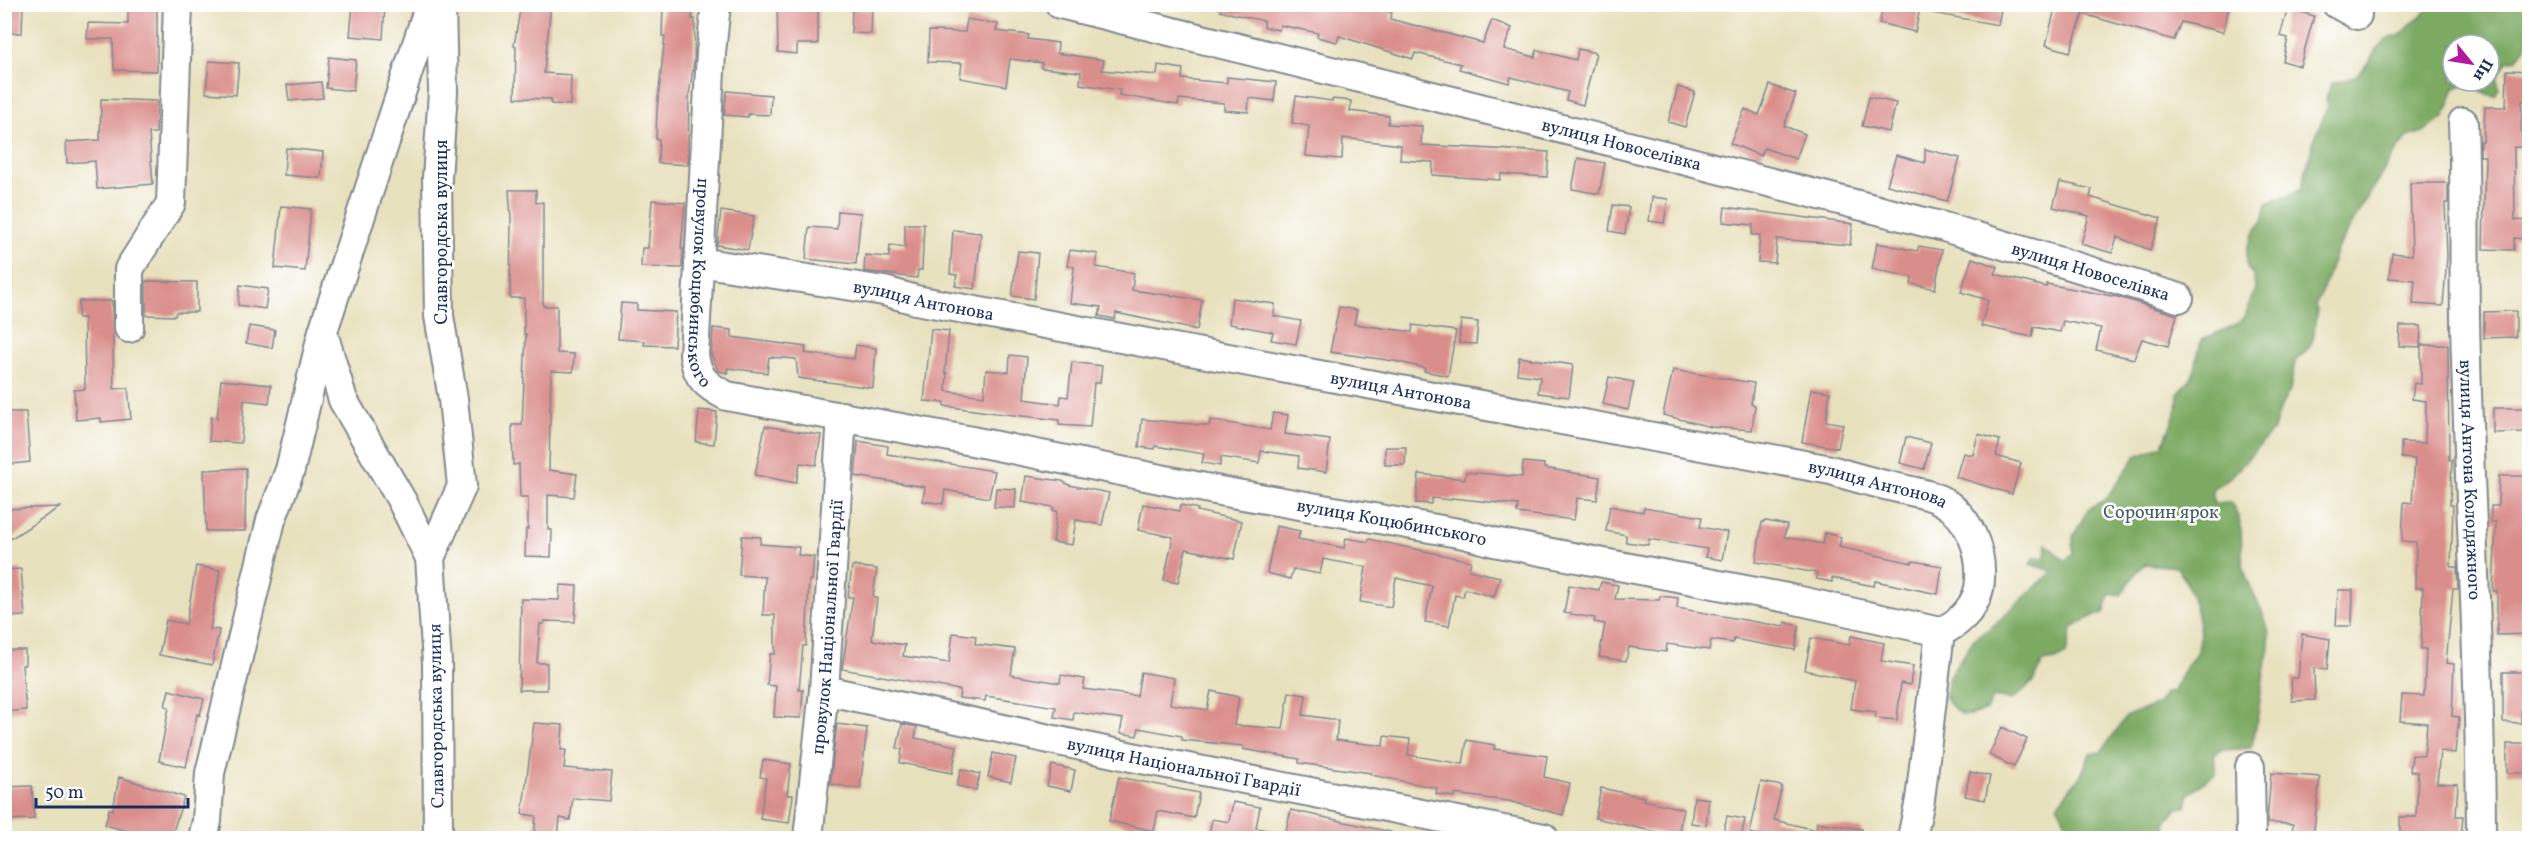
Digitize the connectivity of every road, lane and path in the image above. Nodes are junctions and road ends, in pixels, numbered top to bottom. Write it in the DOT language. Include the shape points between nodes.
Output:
graph roads {
  1 [pos="178,4"];
  2 [pos="430,4"];
  3 [pos="441,4"];
  4 [pos="716,4"];
  5 [pos="1060,4"];
  6 [pos="2463,122"];
  7 [pos="699,262"];
  8 [pos="2179,298"];
  9 [pos="129,328"];
  10 [pos="323,331"];
  11 [pos="842,417"];
  12 [pos="430,558"];
  13 [pos="1940,632"];
  14 [pos="824,690"];
  15 [pos="2250,767"];
  16 [pos="202,838"];
  17 [pos="439,838"];
  18 [pos="808,838"];
  19 [pos="1544,838"];
  20 [pos="1912,838"];
  21 [pos="2251,838"];
  22 [pos="2481,838"];
  1 -- 9 [label="street" via="171,202 129,269"];
  2 -- 10 [label="street"];
  3 -- 12 [label="street, Славгородська вулиця" via="439,316 462,486"];
  4 -- 7 [label="street, провулок Коцюбинського"];
  5 -- 8 [label="street, вулиця Новоселівка" via="1944,227"];
  6 -- 22 [label="street, вулиця Антона Колодяжного" via="2465,356 2481,740"];
  7 -- 11 [label="street, провулок Коцюбинського" via="694,355 704,383 727,396"];
  7 -- 13 [label="street, вулиця Антонова" via="884,291 1831,470 1933,497 1951,507 1968,528 1981,567 1976,600 1952,627"];
  10 -- 12 [label="street, Славгородська вулиця" via="343,400"];
  10 -- 16 [label="street" via="290,470 271,520 226,703 210,773"];
  11 -- 13 [label="street, вулиця Коцюбинського" via="1776,595"];
  11 -- 14 [label="street, провулок Національної Гвардії"];
  12 -- 17 [label="street, Славгородська вулиця" via="437,663"];
  13 -- 20 [label="street"];
  14 -- 18 [label="street, провулок Національної Гвардії"];
  14 -- 19 [label="street, вулиця Національної Гвардії" via="1155,762"];
  15 -- 21 [label="street"];
}
